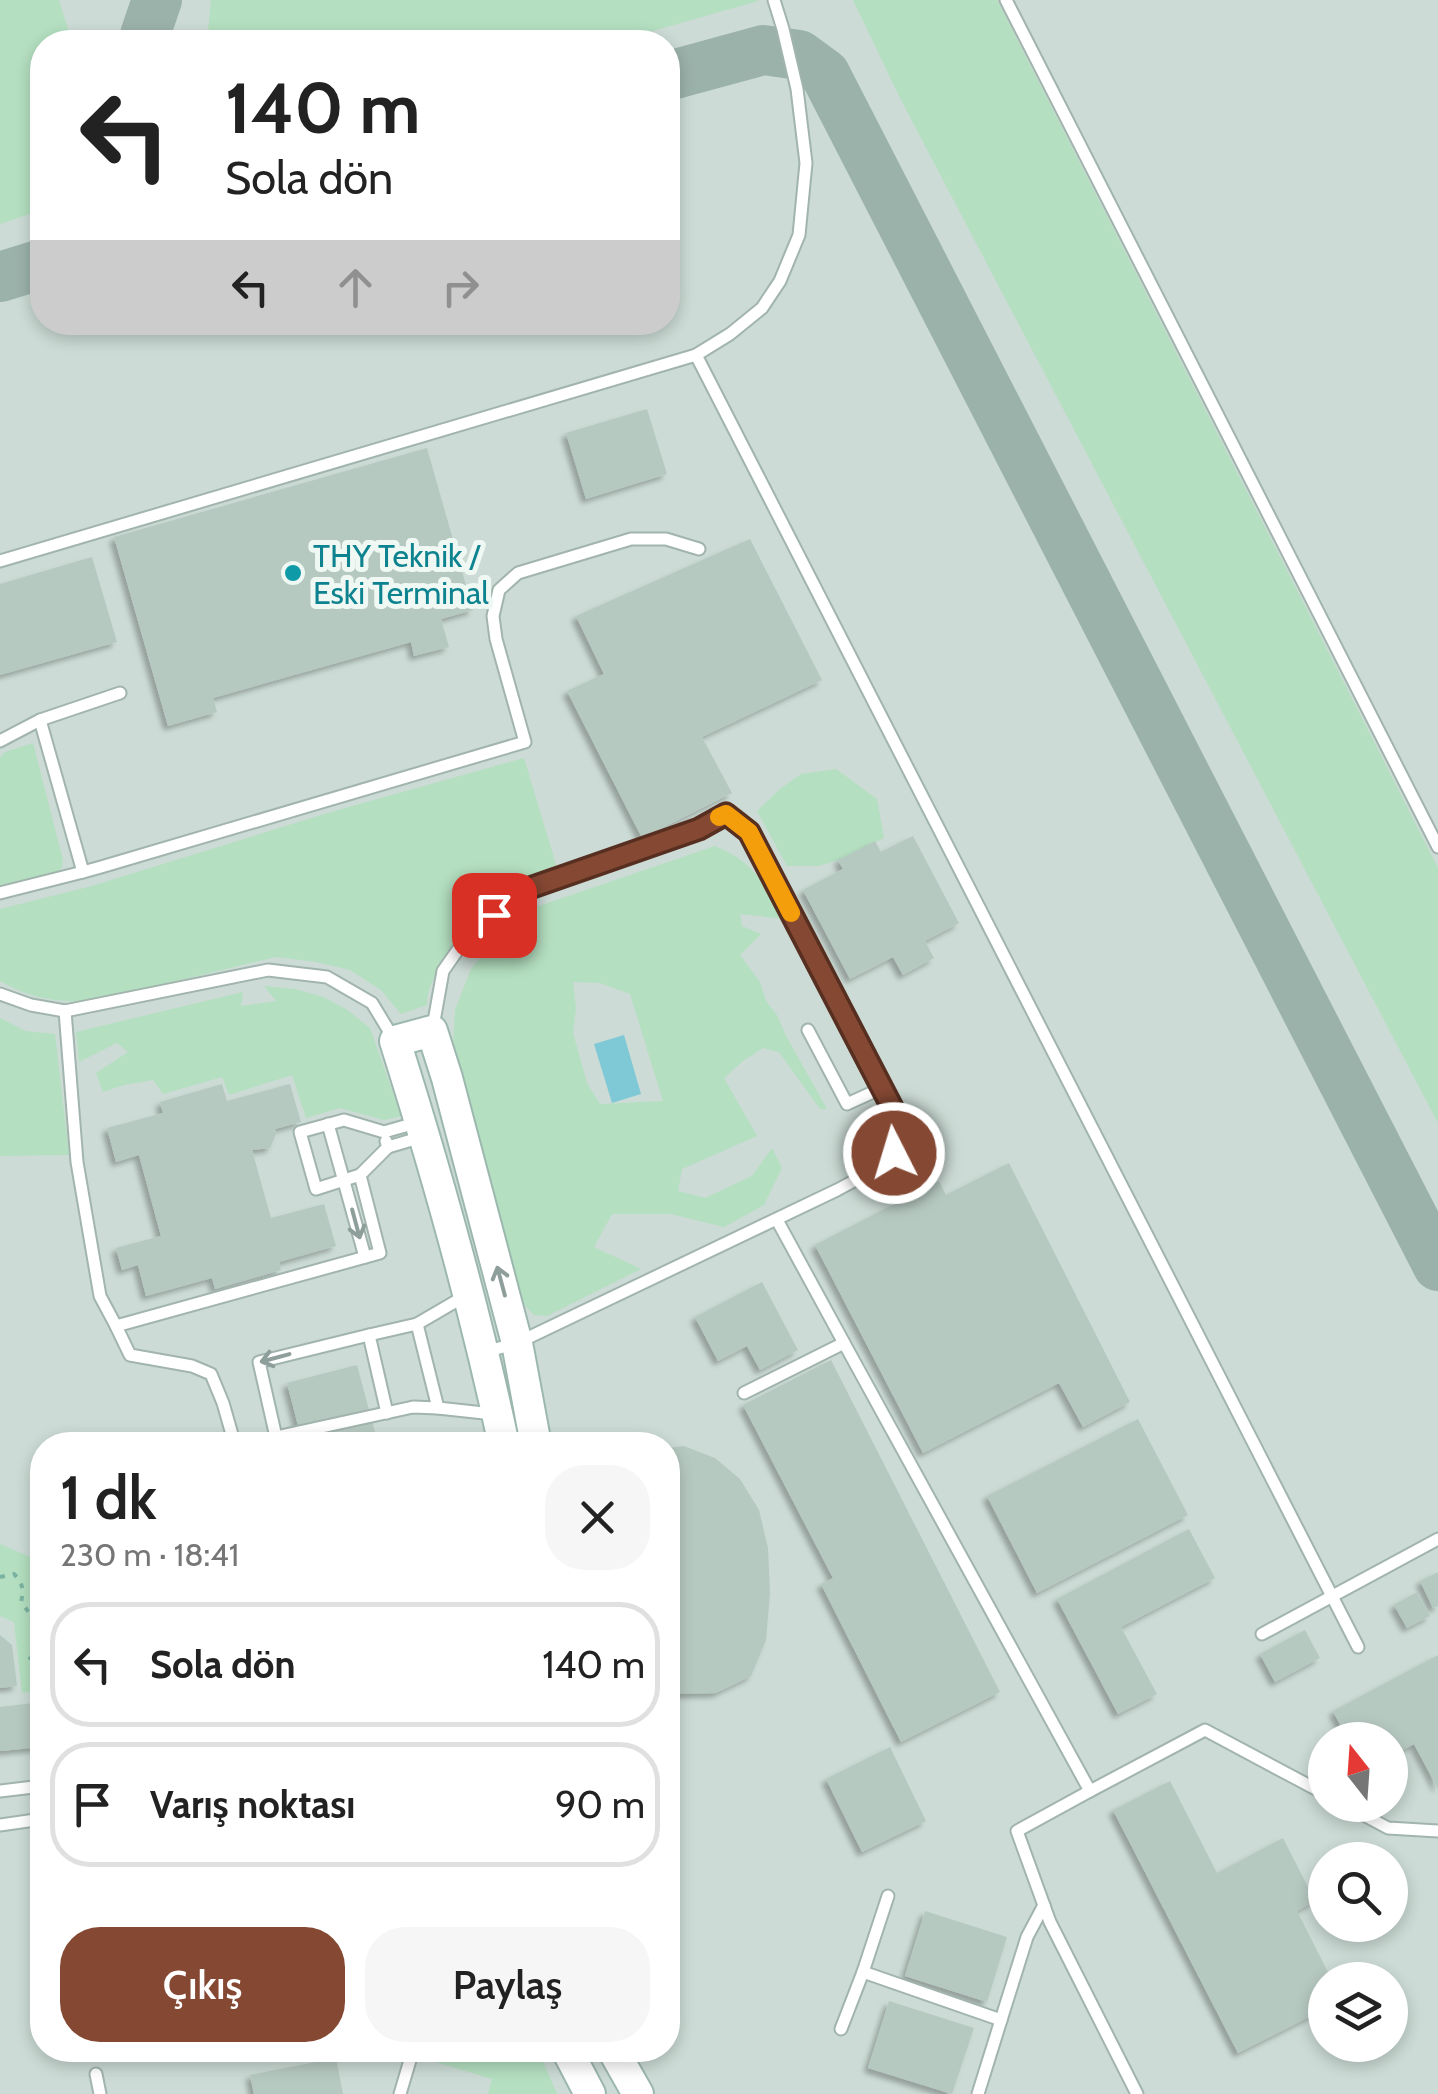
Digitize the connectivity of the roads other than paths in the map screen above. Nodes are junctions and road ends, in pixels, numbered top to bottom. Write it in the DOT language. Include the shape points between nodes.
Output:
graph roads {
  1 [pos="774,0"];
  2 [pos="1006,0"];
  3 [pos="696,354"];
  4 [pos="698,550"];
  5 [pos="0,561"];
  6 [pos="120,694"];
  7 [pos="40,720"];
  8 [pos="0,742"];
  9 [pos="1438,848"];
  10 [pos="83,872"];
  11 [pos="0,892"];
  12 [pos="0,994"];
  13 [pos="65,1011"];
  14 [pos="808,1030"];
  15 [pos="432,1031"];
  16 [pos="394,1041"];
  17 [pos="882,1088"];
  18 [pos="328,1124"];
  19 [pos="421,1129"];
  20 [pos="384,1132"];
  21 [pos="388,1147"];
  22 [pos="360,1176"];
  23 [pos="344,1181"];
  24 [pos="777,1220"];
  25 [pos="364,1257"];
  26 [pos="468,1294"];
  27 [pos="418,1324"];
  28 [pos="116,1326"];
  29 [pos="369,1336"];
  30 [pos="517,1343"];
  31 [pos="844,1343"];
  32 [pos="484,1352"];
  33 [pos="744,1393"];
  34 [pos="438,1408"];
  35 [pos="387,1412"];
  36 [pos="498,1414"];
  37 [pos="231,1432"];
  38 [pos="275,1432"];
  39 [pos="298,1432"];
  40 [pos="501,1432"];
  41 [pos="534,1432"];
  42 [pos="1438,1539"];
  43 [pos="1332,1596"];
  44 [pos="1262,1634"];
  45 [pos="1358,1647"];
  46 [pos="1308,1785"];
  47 [pos="30,1787"];
  48 [pos="0,1790"];
  49 [pos="1090,1792"];
  50 [pos="30,1821"];
  51 [pos="1377,1822"];
  52 [pos="0,1825"];
  53 [pos="1438,1831"];
  54 [pos="888,1896"];
  55 [pos="1044,1905"];
  56 [pos="862,1972"];
  57 [pos="1001,2020"];
  58 [pos="841,2029"];
  59 [pos="409,2062"];
  60 [pos="573,2062"];
  61 [pos="620,2062"];
  62 [pos="96,2074"];
  63 [pos="100,2094"];
  64 [pos="400,2094"];
  65 [pos="590,2094"];
  66 [pos="638,2094"];
  67 [pos="978,2094"];
  68 [pos="1137,2094"];
  1 -- 3 [label="lane" via="806,162 799,236 762,308"];
  2 -- 9 [label="lane"];
  3 -- 5 [label="lane"];
  3 -- 43 [label="lane"];
  4 -- 10 [label="lane" via="666,539 631,539 518,573 499,590 496,639 525,742"];
  6 -- 7 [label="lane"];
  7 -- 8 [label="lane"];
  7 -- 10 [label="lane"];
  10 -- 11 [label="lane"];
  12 -- 13 [label="lane"];
  13 -- 16 [label="lane" via="268,970 327,976 372,1004"];
  13 -- 28 [label="lane" via="77,1162 100,1296"];
  14 -- 17 [label="lane" via="847,1104"];
  15 -- 16 [label="street"];
  15 -- 17 [label="lane" via="443,971 464,941 524,890 726,814 749,832"];
  30 -- 15 [label="street, one-way"];
  16 -- 19 [label="street"];
  17 -- 24 [label="lane" via="896,1115 894,1153 878,1168"];
  18 -- 20 [label="lane" via="344,1120"];
  18 -- 23 [label="lane"];
  18 -- 23 [label="lane" via="300,1132 316,1189"];
  19 -- 20 [label="lane"];
  19 -- 21 [label="lane"];
  19 -- 26 [label="street"];
  20 -- 21 [label="lane"];
  21 -- 22 [label="lane"];
  22 -- 23 [label="lane"];
  22 -- 25 [label="lane" via="380,1253"];
  23 -- 25 [label="lane, one-way"];
  24 -- 30 [label="lane"];
  24 -- 31 [label="lane"];
  25 -- 28 [label="lane"];
  26 -- 27 [label="lane"];
  26 -- 32 [label="street"];
  27 -- 29 [label="lane"];
  27 -- 34 [label="lane"];
  28 -- 37 [label="lane" via="130,1355 211,1374"];
  29 -- 35 [label="lane"];
  29 -- 38 [label="lane, one-way" via="258,1362"];
  30 -- 32 [label="lane"];
  30 -- 41 [label="street"];
  31 -- 33 [label="lane"];
  31 -- 49 [label="lane"];
  32 -- 36 [label="street"];
  34 -- 35 [label="lane"];
  34 -- 36 [label="lane"];
  39 -- 35 [label="lane, one-way"];
  36 -- 40 [label="street"];
  42 -- 43 [label="lane"];
  43 -- 44 [label="lane"];
  43 -- 45 [label="lane"];
  46 -- 49 [label="lane" via="1206,1730"];
  47 -- 48 [label="lane"];
  49 -- 55 [label="lane" via="1017,1831"];
  50 -- 52 [label="lane"];
  51 -- 53 [label="lane"];
  54 -- 56 [label="lane"];
  55 -- 57 [label="lane" via="1027,1936"];
  55 -- 68 [label="lane"];
  56 -- 57 [label="lane"];
  56 -- 58 [label="lane"];
  57 -- 67 [label="lane"];
  59 -- 64 [label="lane"];
  60 -- 65 [label="street"];
  61 -- 66 [label="street"];
  62 -- 63 [label="lane"];
}
